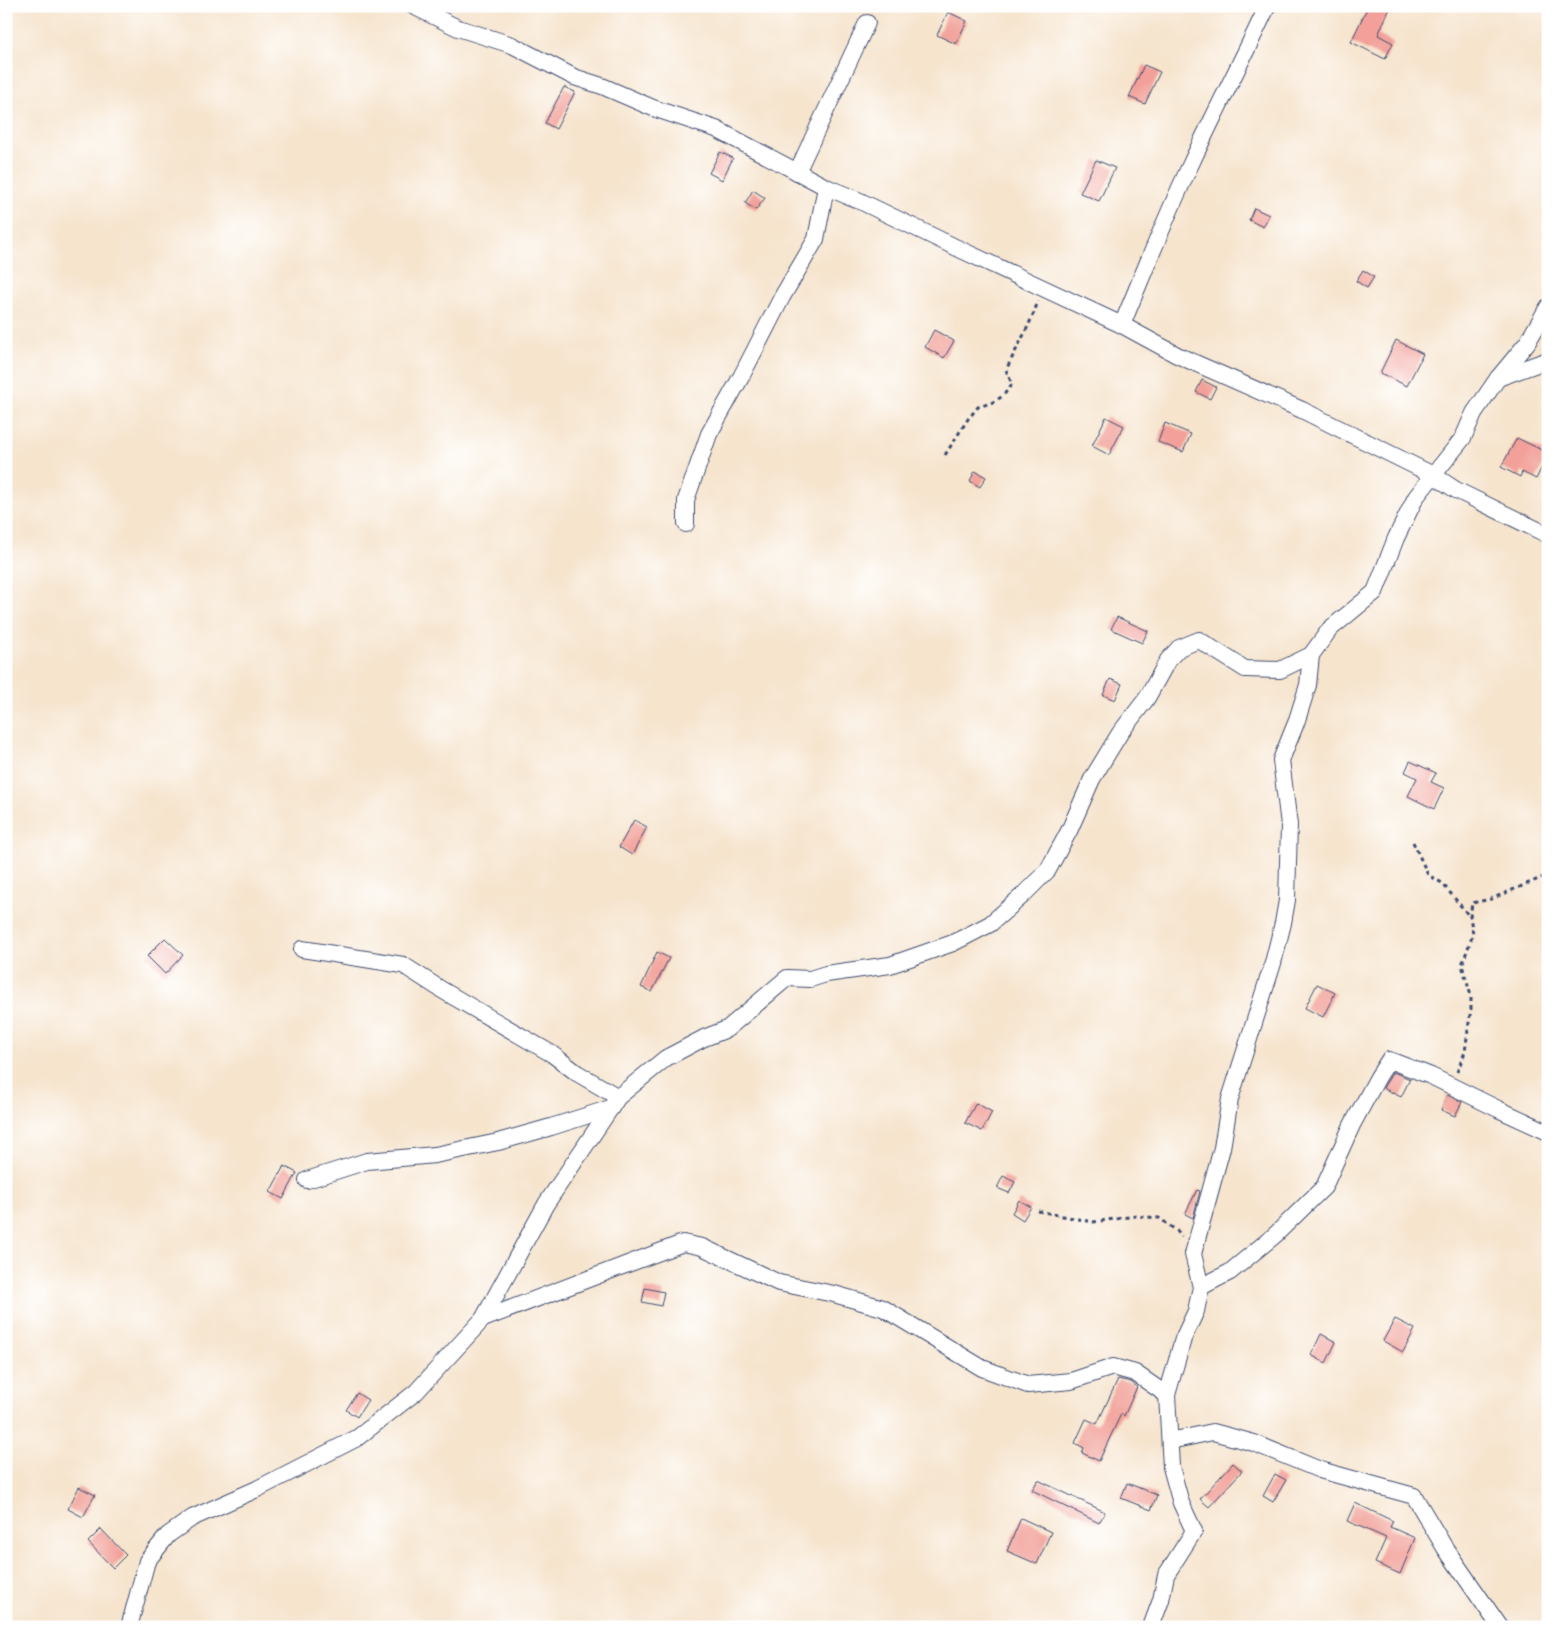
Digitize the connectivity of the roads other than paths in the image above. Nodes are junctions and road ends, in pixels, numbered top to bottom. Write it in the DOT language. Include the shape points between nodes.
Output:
graph roads {
  1 [pos="413,6"];
  2 [pos="1267,7"];
  3 [pos="867,24"];
  4 [pos="797,172"];
  5 [pos="826,187"];
  6 [pos="1548,307"];
  7 [pos="1122,325"];
  8 [pos="1548,360"];
  9 [pos="1498,378"];
  10 [pos="1433,475"];
  11 [pos="686,524"];
  12 [pos="1548,536"];
  13 [pos="1311,655"];
  14 [pos="302,949"];
  15 [pos="615,1102"];
  16 [pos="1548,1132"];
  17 [pos="307,1180"];
  18 [pos="1201,1287"];
  19 [pos="483,1319"];
  20 [pos="1167,1395"];
  21 [pos="1170,1441"];
  22 [pos="129,1627"];
  23 [pos="1151,1627"];
  24 [pos="1500,1627"];
  1 -- 4 [label="street" via="458,28 512,45 574,77 716,129"];
  2 -- 7 [label="street" via="1188,170"];
  3 -- 4 [label="street"];
  4 -- 5 [label="street"];
  5 -- 7 [label="street"];
  5 -- 11 [label="street" via="816,239 709,434 686,500"];
  6 -- 9 [label="street" via="1527,343"];
  7 -- 10 [label="street" via="1177,355 1302,410"];
  8 -- 9 [label="street"];
  9 -- 10 [label="street" via="1474,413 1463,438"];
  10 -- 12 [label="street"];
  10 -- 13 [label="street" via="1416,497 1375,592 1330,628"];
  13 -- 15 [label="street" via="1280,670 1245,669 1199,640 1180,648 1168,660 1147,698 1092,778 1048,870 990,924 953,943 890,965 810,978 787,978 726,1029 666,1058"];
  13 -- 18 [label="street" via="1308,685 1281,760 1289,825 1287,900 1283,923 1230,1099 1222,1148 1193,1254"];
  14 -- 15 [label="street" via="403,965 552,1054"];
  15 -- 17 [label="street" via="551,1127 498,1142 435,1155 367,1161"];
  15 -- 19 [label="street" via="546,1204"];
  16 -- 18 [label="street" via="1431,1076 1389,1060 1352,1126 1324,1187 1275,1235 1230,1272"];
  18 -- 20 [label="street"];
  19 -- 20 [label="street" via="683,1243 702,1248 779,1283 883,1308 982,1368 1028,1385 1071,1381 1113,1367 1135,1373"];
  19 -- 22 [label="street" via="416,1392 357,1438 192,1518 168,1535 147,1561"];
  20 -- 21 [label="street"];
  21 -- 23 [label="street" via="1171,1467 1194,1531 1166,1575"];
  21 -- 24 [label="street" via="1213,1432 1254,1442 1320,1470 1414,1496 1445,1548"];
}
